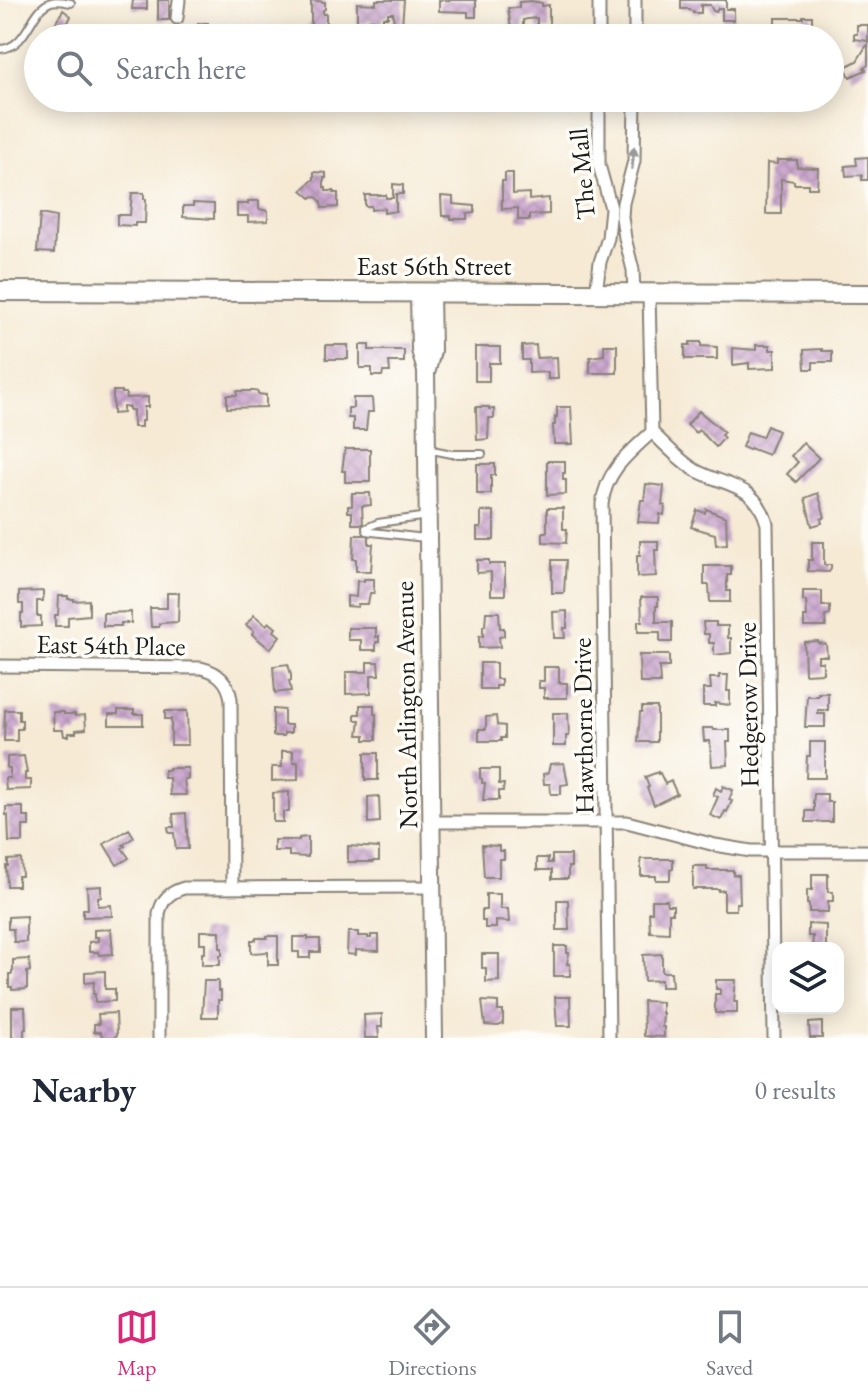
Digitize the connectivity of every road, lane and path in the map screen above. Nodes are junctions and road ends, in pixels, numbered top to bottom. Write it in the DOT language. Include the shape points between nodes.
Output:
graph roads {
  1 [pos="179,0"];
  2 [pos="599,0"];
  3 [pos="635,0"];
  4 [pos="71,3"];
  5 [pos="177,18"];
  6 [pos="30,24"];
  7 [pos="599,24"];
  8 [pos="635,24"];
  9 [pos="24,33"];
  10 [pos="0,49"];
  11 [pos="599,112"];
  12 [pos="635,112"];
  13 [pos="616,213"];
  14 [pos="608,238"];
  15 [pos="625,238"];
  16 [pos="0,291"];
  17 [pos="425,292"];
  18 [pos="596,293"];
  19 [pos="641,293"];
  20 [pos="868,294"];
  21 [pos="652,432"];
  22 [pos="427,449"];
  23 [pos="482,454"];
  24 [pos="428,516"];
  25 [pos="428,538"];
  26 [pos="0,666"];
  27 [pos="431,822"];
  28 [pos="606,822"];
  29 [pos="771,851"];
  30 [pos="868,851"];
  31 [pos="232,887"];
  32 [pos="432,887"];
  33 [pos="159,1038"];
  34 [pos="434,1038"];
  35 [pos="609,1038"];
  36 [pos="774,1038"];
  1 -- 5 [label="street"];
  2 -- 7 [label="street"];
  3 -- 8 [label="street"];
  4 -- 6 [label="lane" via="50,3"];
  9 -- 10 [label="lane"];
  11 -- 13 [label="street, The Mall" via="599,165"];
  13 -- 12 [label="street, The Mall, one-way" via="634,161"];
  13 -- 14 [label="street, The Mall"];
  13 -- 15 [label="street, The Mall"];
  14 -- 15 [label="street"];
  14 -- 18 [label="street, The Mall"];
  15 -- 19 [label="street, The Mall"];
  16 -- 17 [label="main road, East 56th Street"];
  17 -- 18 [label="main road, East 56th Street"];
  17 -- 22 [label="main road, North Arlington Avenue" via="420,350 426,371"];
  18 -- 19 [label="main road, East 56th Street"];
  19 -- 20 [label="main road, East 56th Street"];
  19 -- 21 [label="street, The Mall"];
  21 -- 28 [label="street, Hawthorne Drive" via="615,468 603,495"];
  21 -- 29 [label="street, Hedgerow Drive" via="692,468 749,493 766,520"];
  22 -- 23 [label="lane"];
  22 -- 24 [label="main road, North Arlington Avenue"];
  24 -- 25 [label="main road, North Arlington Avenue"];
  24 -- 25 [label="lane" via="366,528"];
  25 -- 27 [label="main road, North Arlington Avenue"];
  26 -- 31 [label="street, East 54th Place" via="201,668 220,676 231,699"];
  27 -- 28 [label="street"];
  27 -- 32 [label="main road, North Arlington Avenue"];
  28 -- 29 [label="street" via="638,824 729,848"];
  28 -- 35 [label="street, Hawthorne Drive"];
  29 -- 30 [label="street"];
  29 -- 36 [label="street, Hedgerow Drive"];
  31 -- 32 [label="street"];
  31 -- 33 [label="street" via="176,890 161,906"];
  32 -- 34 [label="main road, North Arlington Avenue"];
}
